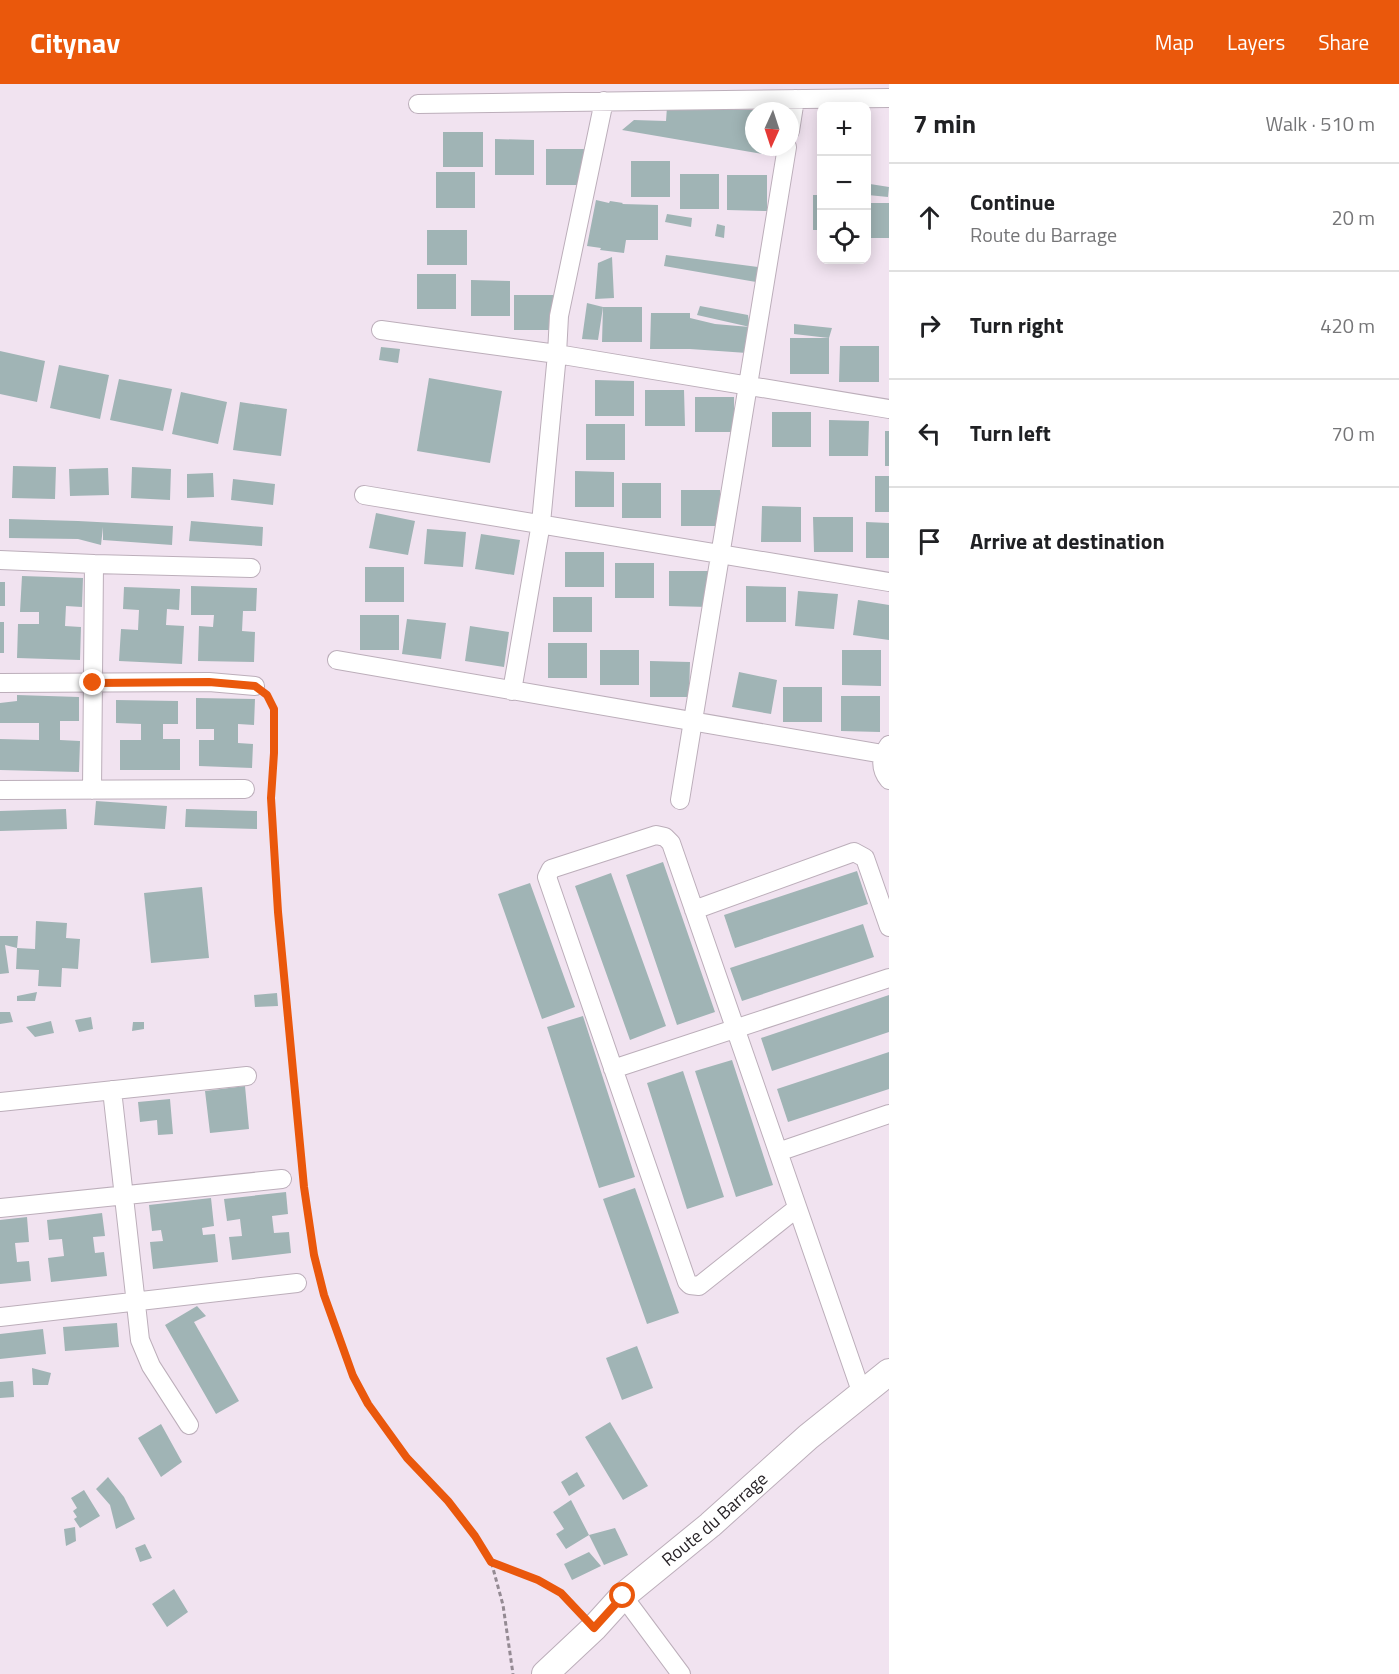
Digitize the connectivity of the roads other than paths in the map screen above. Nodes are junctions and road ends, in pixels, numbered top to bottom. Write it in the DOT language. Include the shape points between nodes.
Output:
graph roads {
  1 [pos="771,92"];
  2 [pos="584,93"];
  3 [pos="889,98"];
  4 [pos="795,99"];
  5 [pos="604,101"];
  6 [pos="795,102"];
  7 [pos="418,104"];
  8 [pos="786,156"];
  9 [pos="381,330"];
  10 [pos="557,354"];
  11 [pos="748,385"];
  12 [pos="889,409"];
  13 [pos="364,495"];
  14 [pos="541,523"];
  15 [pos="720,553"];
  16 [pos="0,560"];
  17 [pos="94,564"];
  18 [pos="251,568"];
  19 [pos="889,582"];
  20 [pos="337,660"];
  21 [pos="0,683"];
  22 [pos="93,683"];
  23 [pos="255,686"];
  24 [pos="512,691"];
  25 [pos="693,722"];
  26 [pos="886,750"];
  27 [pos="889,780"];
  28 [pos="245,789"];
  29 [pos="0,790"];
  30 [pos="92,790"];
  31 [pos="680,800"];
  32 [pos="694,910"];
  33 [pos="889,927"];
  34 [pos="889,978"];
  35 [pos="735,1029"];
  36 [pos="613,1070"];
  37 [pos="247,1076"];
  38 [pos="112,1090"];
  39 [pos="0,1102"];
  40 [pos="889,1114"];
  41 [pos="778,1152"];
  42 [pos="282,1179"];
  43 [pos="123,1196"];
  44 [pos="0,1208"];
  45 [pos="797,1208"];
  46 [pos="297,1282"];
  47 [pos="135,1301"];
  48 [pos="0,1317"];
  49 [pos="889,1372"];
  50 [pos="862,1394"];
  51 [pos="189,1425"];
  52 [pos="623,1596"];
  53 [pos="545,1674"];
  54 [pos="681,1674"];
  1 -- 4 [label="street"];
  1 -- 5 [label="street"];
  2 -- 5 [label="street"];
  2 -- 7 [label="street"];
  3 -- 4 [label="street"];
  4 -- 6 [label="street"];
  5 -- 10 [label="street" via="559,316"];
  8 -- 11 [label="street"];
  9 -- 10 [label="street"];
  10 -- 11 [label="street"];
  10 -- 14 [label="street"];
  11 -- 12 [label="street"];
  11 -- 15 [label="street"];
  13 -- 14 [label="street"];
  14 -- 15 [label="street"];
  14 -- 24 [label="street"];
  15 -- 19 [label="street"];
  15 -- 25 [label="street"];
  16 -- 17 [label="street"];
  17 -- 18 [label="street"];
  17 -- 22 [label="street"];
  20 -- 24 [label="street"];
  21 -- 22 [label="street"];
  22 -- 23 [label="street" via="209,682"];
  22 -- 30 [label="street"];
  24 -- 25 [label="street"];
  25 -- 26 [label="street"];
  25 -- 31 [label="street"];
  26 -- 27 [label="street" via="883,769"];
  28 -- 30 [label="street"];
  29 -- 30 [label="street"];
  32 -- 33 [label="street" via="854,852 865,858"];
  32 -- 35 [label="street"];
  32 -- 36 [label="street" via="671,843 661,835 547,873"];
  34 -- 35 [label="street"];
  35 -- 36 [label="street"];
  35 -- 41 [label="street"];
  36 -- 45 [label="street" via="690,1285 699,1286"];
  37 -- 38 [label="street"];
  38 -- 39 [label="street"];
  38 -- 43 [label="street"];
  40 -- 41 [label="street"];
  41 -- 45 [label="street"];
  42 -- 43 [label="street"];
  43 -- 44 [label="street"];
  43 -- 47 [label="street"];
  45 -- 50 [label="street"];
  46 -- 47 [label="street"];
  47 -- 48 [label="street"];
  47 -- 51 [label="street" via="143,1350"];
  49 -- 50 [label="main road, Route du Barrage"];
  50 -- 52 [label="main road, Route du Barrage"];
  52 -- 53 [label="main road, Route du Barrage"];
  52 -- 54 [label="street"];
}
